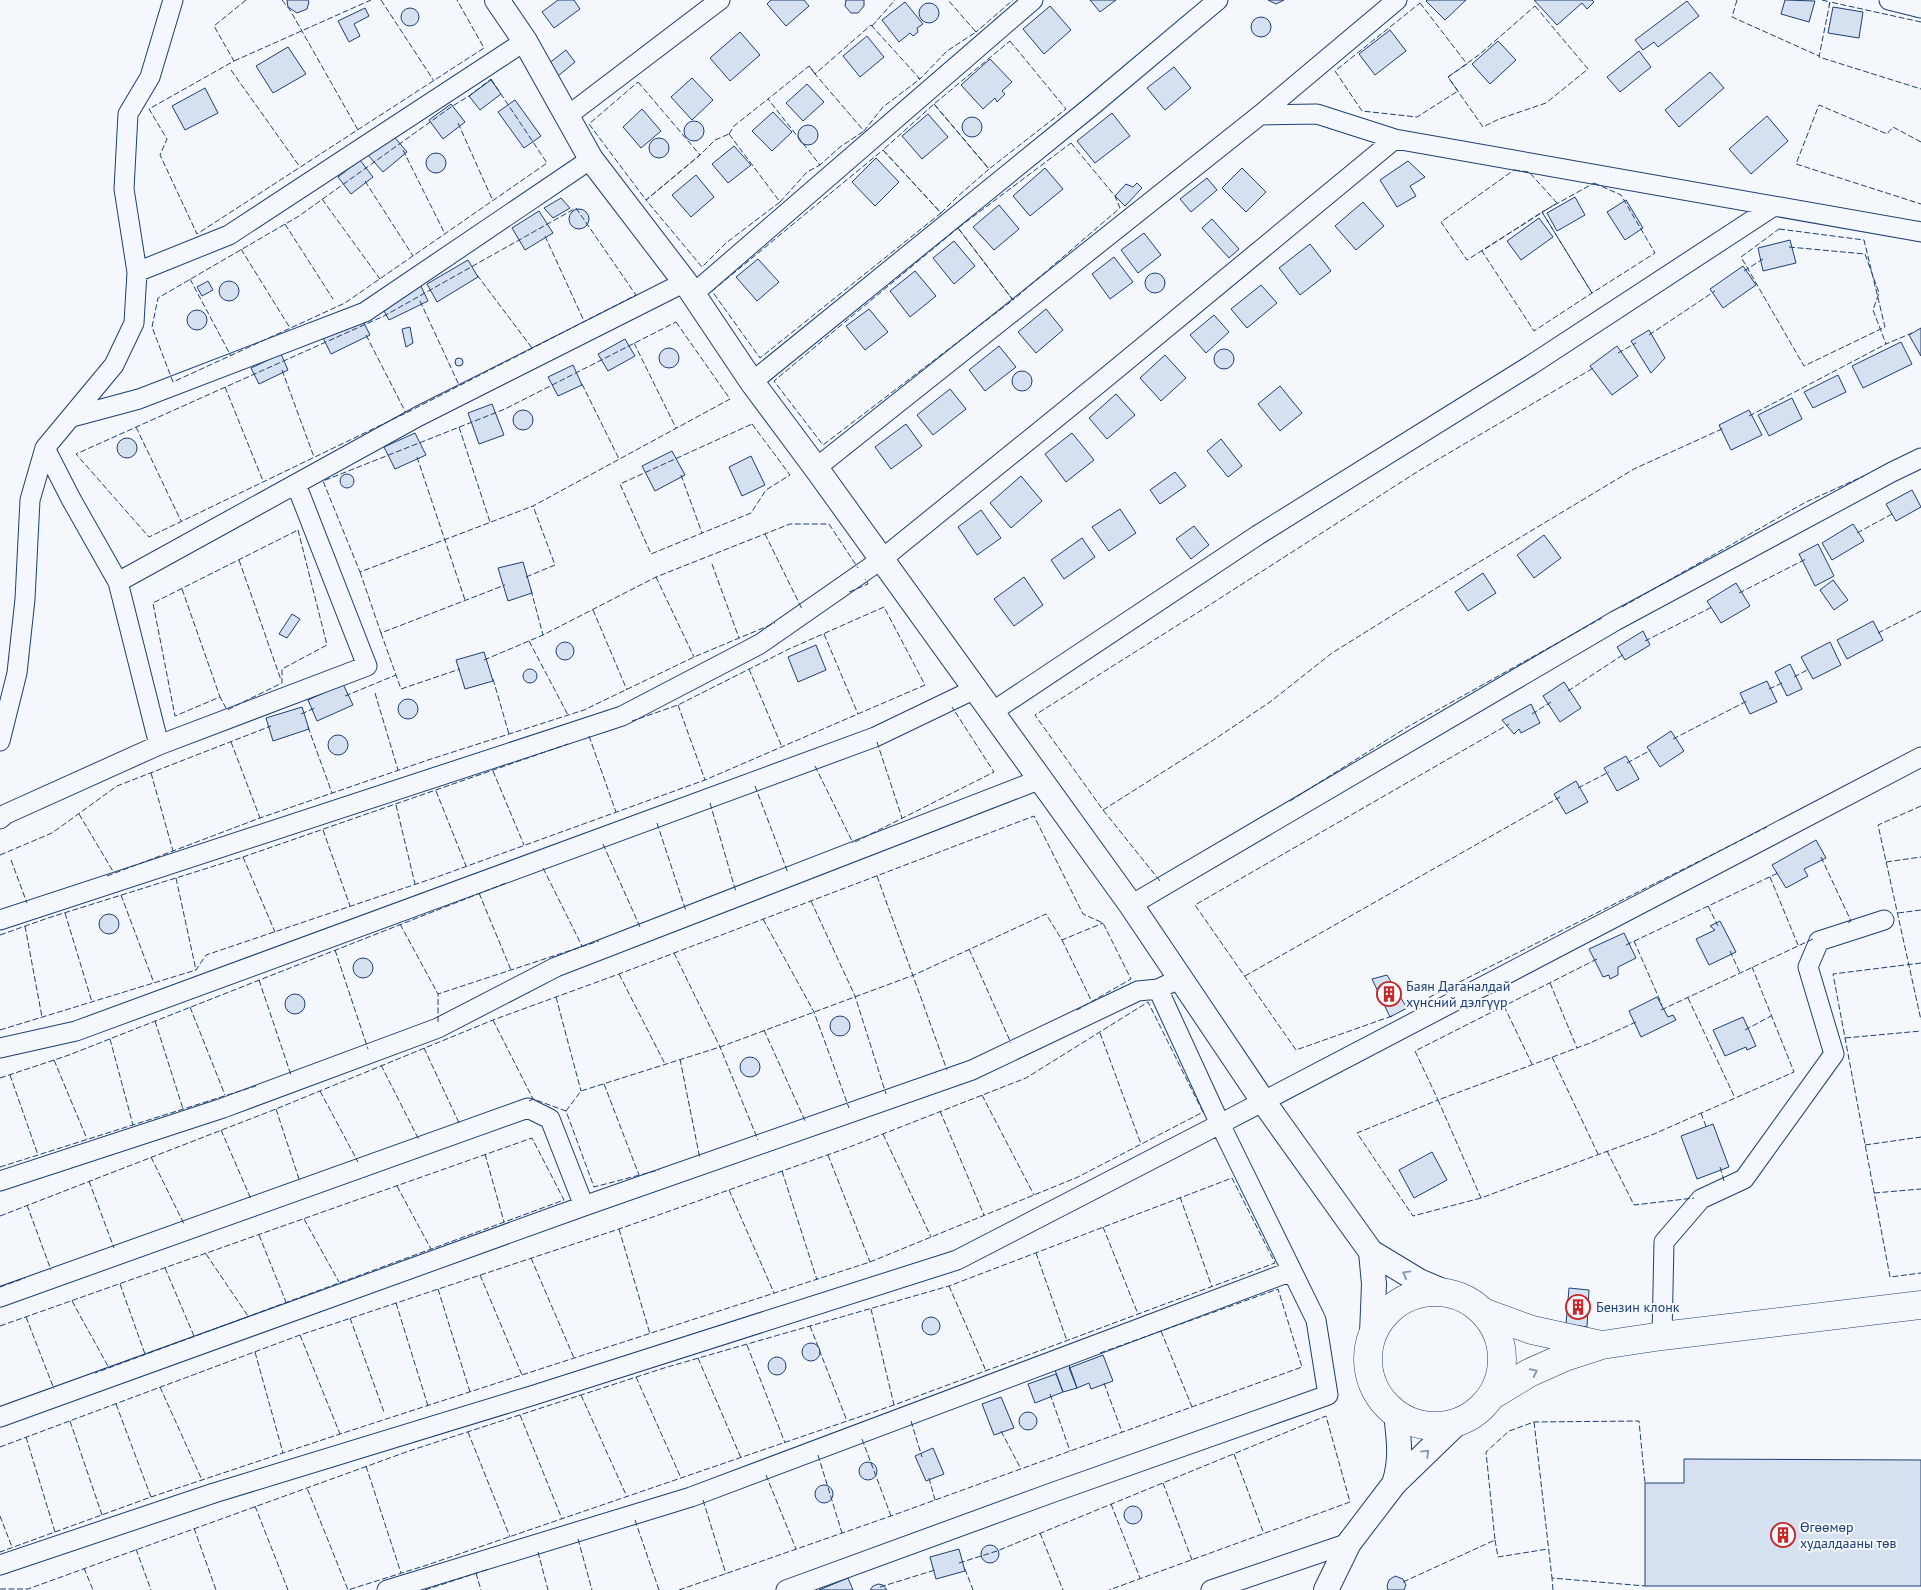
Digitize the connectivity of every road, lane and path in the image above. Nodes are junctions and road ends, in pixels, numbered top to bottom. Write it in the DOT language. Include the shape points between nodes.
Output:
graph roads {
  1 [pos="173,0"];
  2 [pos="497,0"];
  3 [pos="720,0"];
  4 [pos="1033,0"];
  5 [pos="1218,0"];
  6 [pos="1397,0"];
  7 [pos="1889,0"];
  8 [pos="1921,8"];
  9 [pos="525,41"];
  10 [pos="1260,114"];
  11 [pos="566,116"];
  12 [pos="1395,139"];
  13 [pos="591,159"];
  14 [pos="1774,206"];
  15 [pos="1921,232"];
  16 [pos="137,272"];
  17 [pos="689,288"];
  18 [pos="752,382"];
  19 [pos="72,417"];
  20 [pos="45,448"];
  21 [pos="1921,458"];
  22 [pos="816,468"];
  23 [pos="296,484"];
  24 [pos="882,559"];
  25 [pos="118,582"];
  26 [pos="975,689"];
  27 [pos="992,712"];
  28 [pos="0,741"];
  29 [pos="159,746"];
  30 [pos="1921,757"];
  31 [pos="1041,780"];
  32 [pos="0,819"];
  33 [pos="1131,906"];
  34 [pos="0,920"];
  35 [pos="1884,920"];
  36 [pos="1169,984"];
  37 [pos="0,1048"];
  38 [pos="1262,1101"];
  39 [pos="1220,1124"];
  40 [pos="0,1181"];
  41 [pos="584,1206"];
  42 [pos="1371,1252"];
  43 [pos="1292,1271"];
  44 [pos="1445,1292"];
  45 [pos="0,1297"];
  46 [pos="1921,1305"];
  47 [pos="1485,1313"];
  48 [pos="1372,1334"];
  49 [pos="1662,1336"];
  50 [pos="1602,1346"];
  51 [pos="1491,1396"];
  52 [pos="1396,1414"];
  53 [pos="0,1418"];
  54 [pos="1458,1422"];
  55 [pos="1394,1484"];
  56 [pos="1349,1543"];
  57 [pos="0,1565"];
  58 [pos="387,1590"];
  59 [pos="786,1590"];
  60 [pos="1211,1590"];
  61 [pos="1326,1590"];
  1 -- 16 [label="street" via="150,77 128,114 124,189"];
  2 -- 9 [label="street"];
  3 -- 11 [label="street"];
  4 -- 17 [label="street"];
  5 -- 18 [label="street"];
  6 -- 10 [label="street"];
  7 -- 8 [label="street"];
  9 -- 11 [label="street"];
  9 -- 16 [label="street" via="229,235"];
  10 -- 12 [label="street" via="1318,114"];
  10 -- 22 [label="street"];
  11 -- 13 [label="street"];
  12 -- 14 [label="street"];
  12 -- 24 [label="street"];
  13 -- 17 [label="street"];
  13 -- 19 [label="street" via="365,312 139,399"];
  14 -- 15 [label="street"];
  14 -- 27 [label="street" via="1531,364 1258,535"];
  16 -- 19 [label="street" via="134,323 114,365"];
  17 -- 18 [label="street"];
  17 -- 23 [label="street" via="420,416"];
  18 -- 22 [label="street"];
  19 -- 20 [label="street"];
  20 -- 25 [label="street"];
  20 -- 28 [label="street" via="30,500 17,673"];
  21 -- 33 [label="street" via="1615,621"];
  22 -- 24 [label="street"];
  23 -- 25 [label="street"];
  23 -- 29 [label="street" via="366,666"];
  24 -- 26 [label="street"];
  24 -- 34 [label="street" via="760,644 622,716"];
  25 -- 29 [label="street"];
  26 -- 27 [label="street"];
  26 -- 37 [label="street" via="875,737 76,1031"];
  27 -- 31 [label="street"];
  29 -- 32 [label="street"];
  30 -- 38 [label="street"];
  31 -- 33 [label="street"];
  31 -- 40 [label="street" via="556,967 438,1028 223,1108"];
  33 -- 36 [label="street"];
  35 -- 49 [label="street" via="1819,941 1808,967 1834,1054 1744,1179 1701,1200 1664,1242"];
  36 -- 38 [label="street"];
  36 -- 39 [label="street"];
  36 -- 41 [label="street" via="1138,992 972,1070"];
  38 -- 39 [label="street"];
  38 -- 42 [label="street"];
  39 -- 43 [label="street"];
  39 -- 57 [label="street" via="957,1260 214,1493"];
  41 -- 45 [label="street" via="550,1119 528,1108"];
  41 -- 53 [label="street"];
  44 -- 42 [label="street, one-way" via="1419,1281"];
  42 -- 48 [label="street" via="1374,1284"];
  43 -- 58 [label="street" via="691,1497"];
  43 -- 59 [label="street" via="1316,1320 1328,1395"];
  44 -- 47 [label="main road" via="1467,1299"];
  44 -- 48 [label="main road" via="1422,1293 1400,1301 1383,1315"];
  46 -- 49 [label="main road"];
  47 -- 50 [label="main road" via="1532,1330"];
  47 -- 51 [label="main road" via="1497,1333 1502,1355 1500,1377"];
  48 -- 52 [label="main road" via="1367,1356 1370,1378 1380,1398"];
  49 -- 50 [label="main road"];
  51 -- 50 [label="main road, one-way" via="1556,1361"];
  51 -- 54 [label="main road" via="1477,1412"];
  52 -- 54 [label="main road" via="1416,1424 1437,1426"];
  52 -- 55 [label="street" via="1400,1448 1399,1470"];
  55 -- 54 [label="street, one-way"];
  55 -- 56 [label="street"];
  56 -- 60 [label="street"];
  56 -- 61 [label="street"];
}
